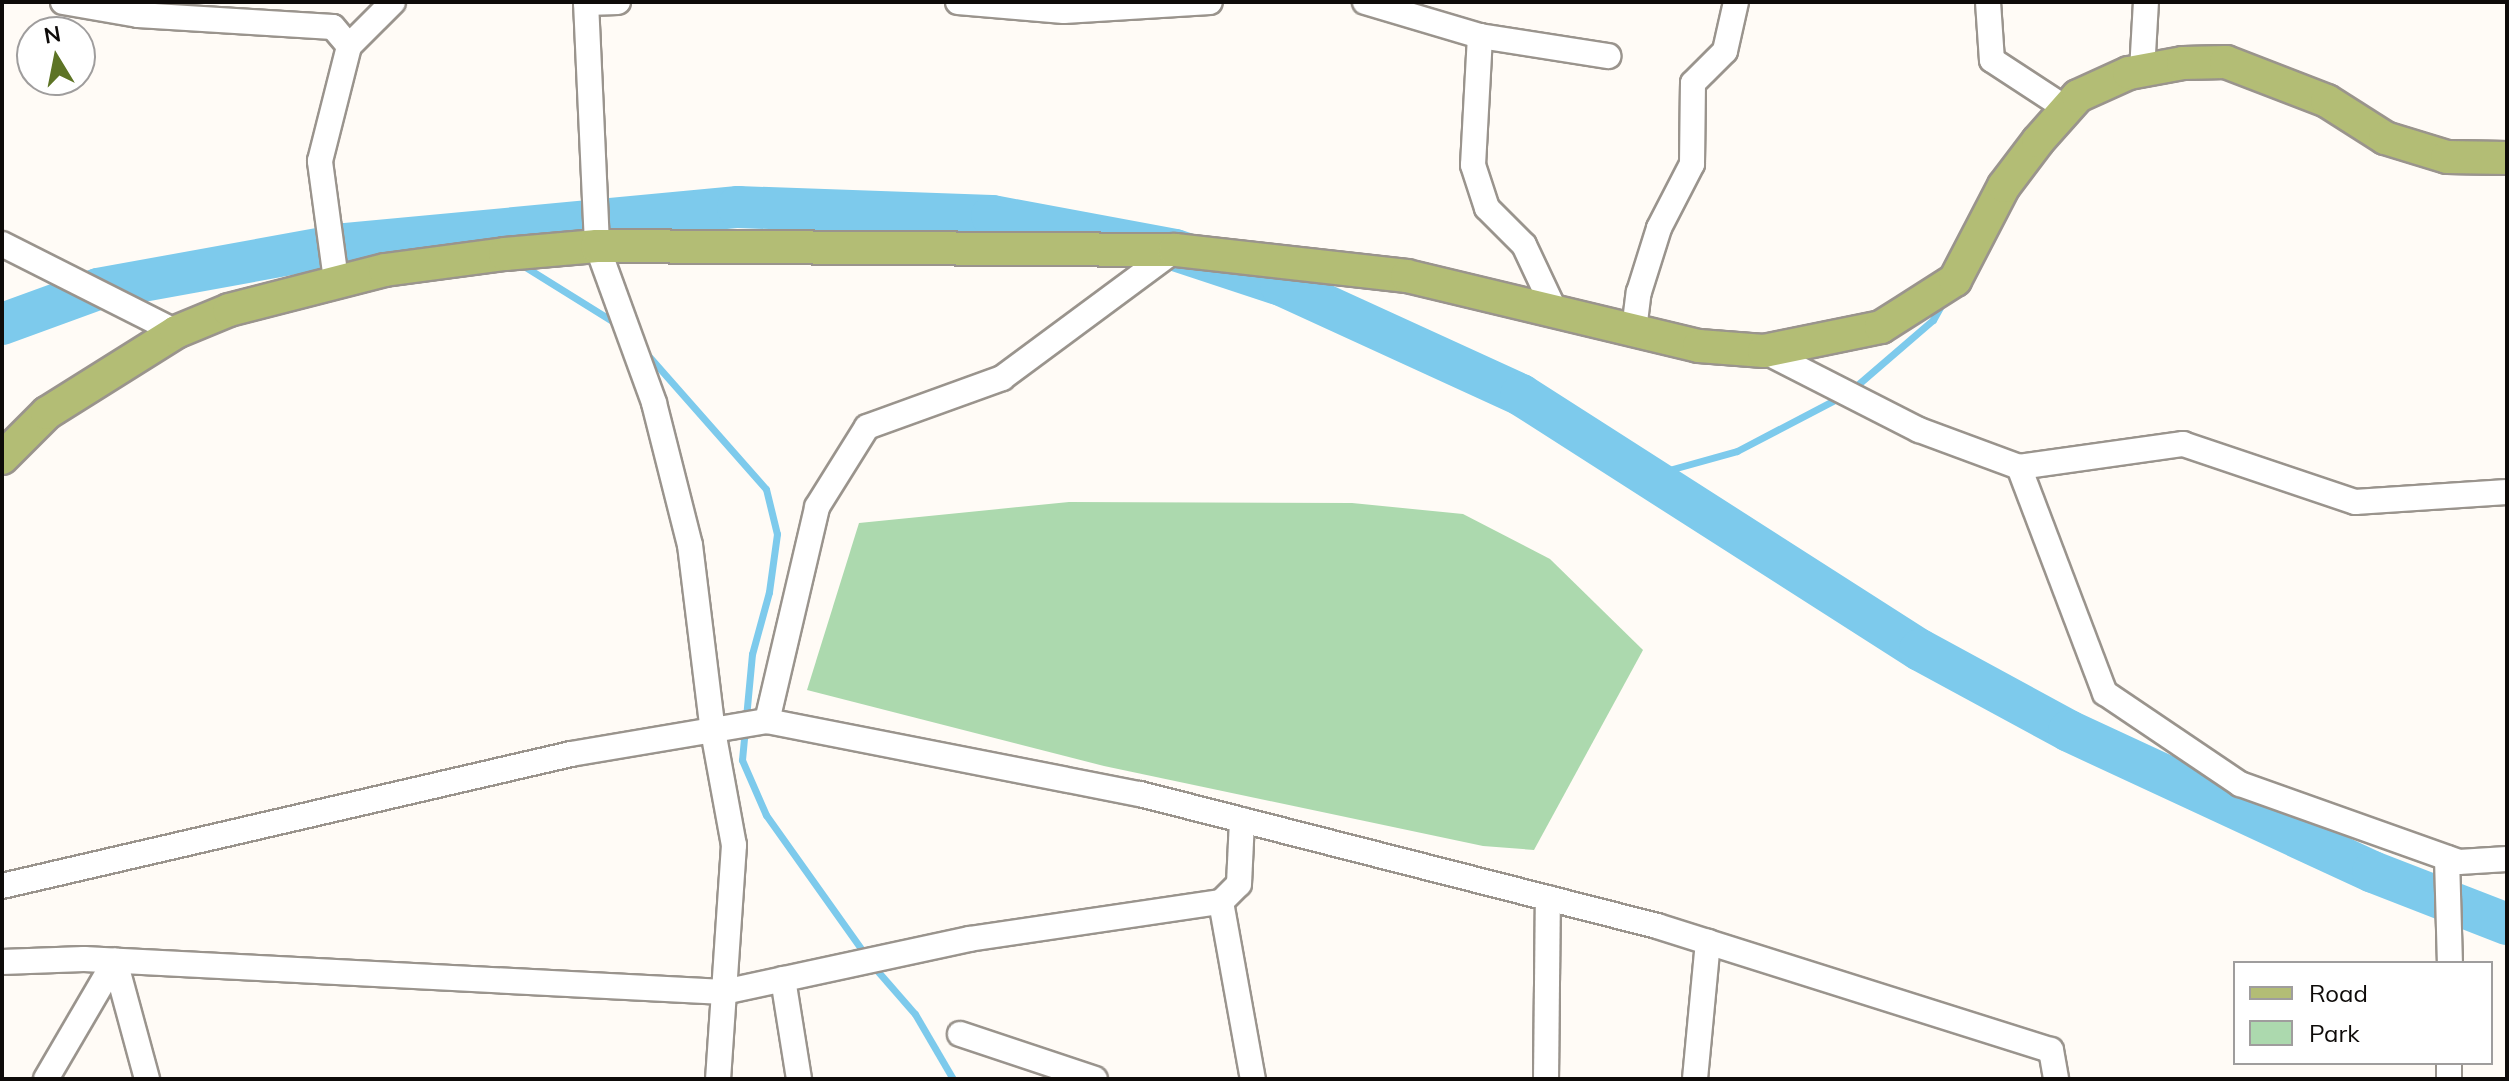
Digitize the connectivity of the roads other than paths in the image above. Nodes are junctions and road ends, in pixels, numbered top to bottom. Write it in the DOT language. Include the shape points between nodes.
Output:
graph roads {
  1 [pos="63,2"];
  2 [pos="393,2"];
  3 [pos="618,2"];
  4 [pos="958,2"];
  5 [pos="1210,2"];
  6 [pos="1365,2"];
  7 [pos="1736,2"];
  8 [pos="1988,2"];
  9 [pos="2146,2"];
  10 [pos="586,3"];
  11 [pos="1480,36"];
  12 [pos="349,46"];
  13 [pos="1608,56"];
  14 [pos="2142,71"];
  15 [pos="2067,109"];
  16 [pos="2507,158"];
  17 [pos="2,244"];
  18 [pos="597,246"];
  19 [pos="1175,250"];
  20 [pos="336,280"];
  21 [pos="1555,311"];
  22 [pos="1634,330"];
  23 [pos="176,332"];
  24 [pos="1764,351"];
  25 [pos="2,458"];
  26 [pos="2019,467"];
  27 [pos="2507,492"];
  28 [pos="767,721"];
  29 [pos="713,731"];
  30 [pos="1242,820"];
  31 [pos="2447,858"];
  32 [pos="2507,859"];
  33 [pos="2,886"];
  34 [pos="1548,898"];
  35 [pos="1221,902"];
  36 [pos="1708,942"];
  37 [pos="115,961"];
  38 [pos="2450,961"];
  39 [pos="2,962"];
  40 [pos="783,979"];
  41 [pos="724,992"];
  42 [pos="960,1034"];
  43 [pos="1068,1075"];
  44 [pos="46,1079"];
  45 [pos="147,1079"];
  46 [pos="718,1079"];
  47 [pos="799,1079"];
  48 [pos="1095,1079"];
  49 [pos="1253,1079"];
  50 [pos="1546,1079"];
  51 [pos="1695,1079"];
  52 [pos="2056,1079"];
  1 -- 12 [label="street" via="138,15 333,27"];
  2 -- 12 [label="street"];
  3 -- 10 [label="street"];
  4 -- 5 [label="street" via="1064,11"];
  6 -- 11 [label="street"];
  7 -- 22 [label="street" via="1725,51 1693,83 1692,164 1659,228 1639,292"];
  8 -- 15 [label="street" via="1992,60"];
  9 -- 14 [label="street"];
  10 -- 18 [label="street"];
  11 -- 13 [label="street"];
  11 -- 21 [label="street" via="1473,165 1487,208 1524,245"];
  12 -- 20 [label="street" via="320,161"];
  14 -- 15 [label="main road" via="2078,96"];
  14 -- 16 [label="main road" via="2226,62 2327,101 2385,138 2447,157"];
  15 -- 24 [label="main road" via="2004,186 1955,280 1881,327"];
  17 -- 23 [label="street"];
  18 -- 19 [label="main road"];
  18 -- 20 [label="main road"];
  18 -- 29 [label="street" via="654,403 690,545"];
  19 -- 21 [label="main road" via="1407,276"];
  19 -- 28 [label="street" via="1002,378 867,427 817,507"];
  20 -- 23 [label="main road" via="229,310"];
  21 -- 22 [label="main road"];
  22 -- 24 [label="main road" via="1699,346"];
  23 -- 25 [label="main road" via="47,413"];
  24 -- 26 [label="street" via="1919,430"];
  26 -- 27 [label="street" via="2183,444 2355,502"];
  26 -- 31 [label="street" via="2105,693 2240,784"];
  28 -- 29 [label="street"];
  28 -- 30 [label="street" via="1140,794"];
  29 -- 33 [label="street" via="571,754"];
  29 -- 41 [label="street" via="734,845"];
  30 -- 34 [label="street"];
  30 -- 35 [label="street" via="1239,884"];
  31 -- 32 [label="street"];
  31 -- 38 [label="street"];
  34 -- 36 [label="street"];
  34 -- 50 [label="street"];
  35 -- 40 [label="street" via="969,939"];
  35 -- 49 [label="street"];
  36 -- 51 [label="street"];
  36 -- 52 [label="street" via="2051,1050"];
  37 -- 39 [label="street"];
  37 -- 41 [label="street"];
  37 -- 44 [label="street"];
  37 -- 45 [label="street"];
  40 -- 41 [label="street"];
  40 -- 47 [label="street"];
  41 -- 46 [label="street"];
  42 -- 43 [label="street"];
  43 -- 48 [label="street"];
}
